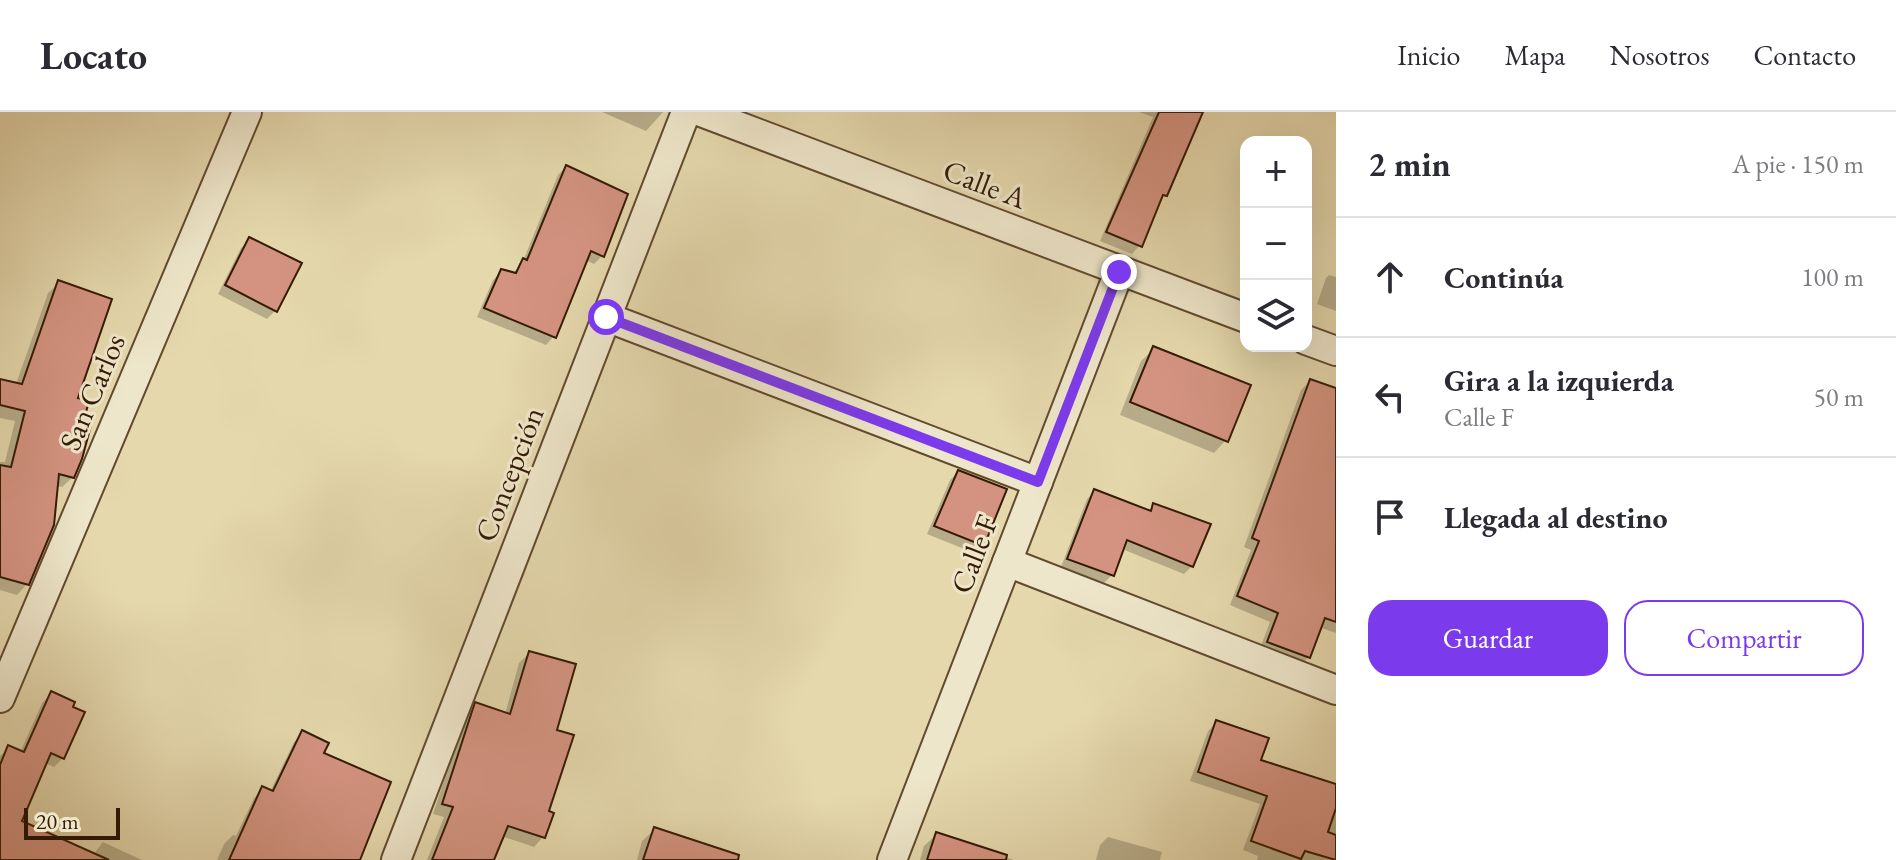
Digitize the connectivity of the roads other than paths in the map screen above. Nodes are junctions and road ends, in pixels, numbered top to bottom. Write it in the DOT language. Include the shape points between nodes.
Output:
graph roads {
  1 [pos="247,112"];
  2 [pos="686,112"];
  3 [pos="701,112"];
  4 [pos="1119,272"];
  5 [pos="1240,316"];
  6 [pos="606,317"];
  7 [pos="1312,342"];
  8 [pos="1336,351"];
  9 [pos="1038,482"];
  10 [pos="1007,562"];
  11 [pos="1336,690"];
  12 [pos="0,698"];
  13 [pos="396,860"];
  14 [pos="892,860"];
  1 -- 12 [label="street, San Carlos"];
  2 -- 6 [label="street, Concepción"];
  3 -- 4 [label="street, Calle A"];
  4 -- 5 [label="street, Calle A"];
  4 -- 9 [label="street, Calle F"];
  6 -- 9 [label="street"];
  6 -- 13 [label="street, Concepción"];
  7 -- 8 [label="street"];
  9 -- 10 [label="street, Calle F"];
  10 -- 11 [label="street"];
  10 -- 14 [label="street, Calle F"];
}
